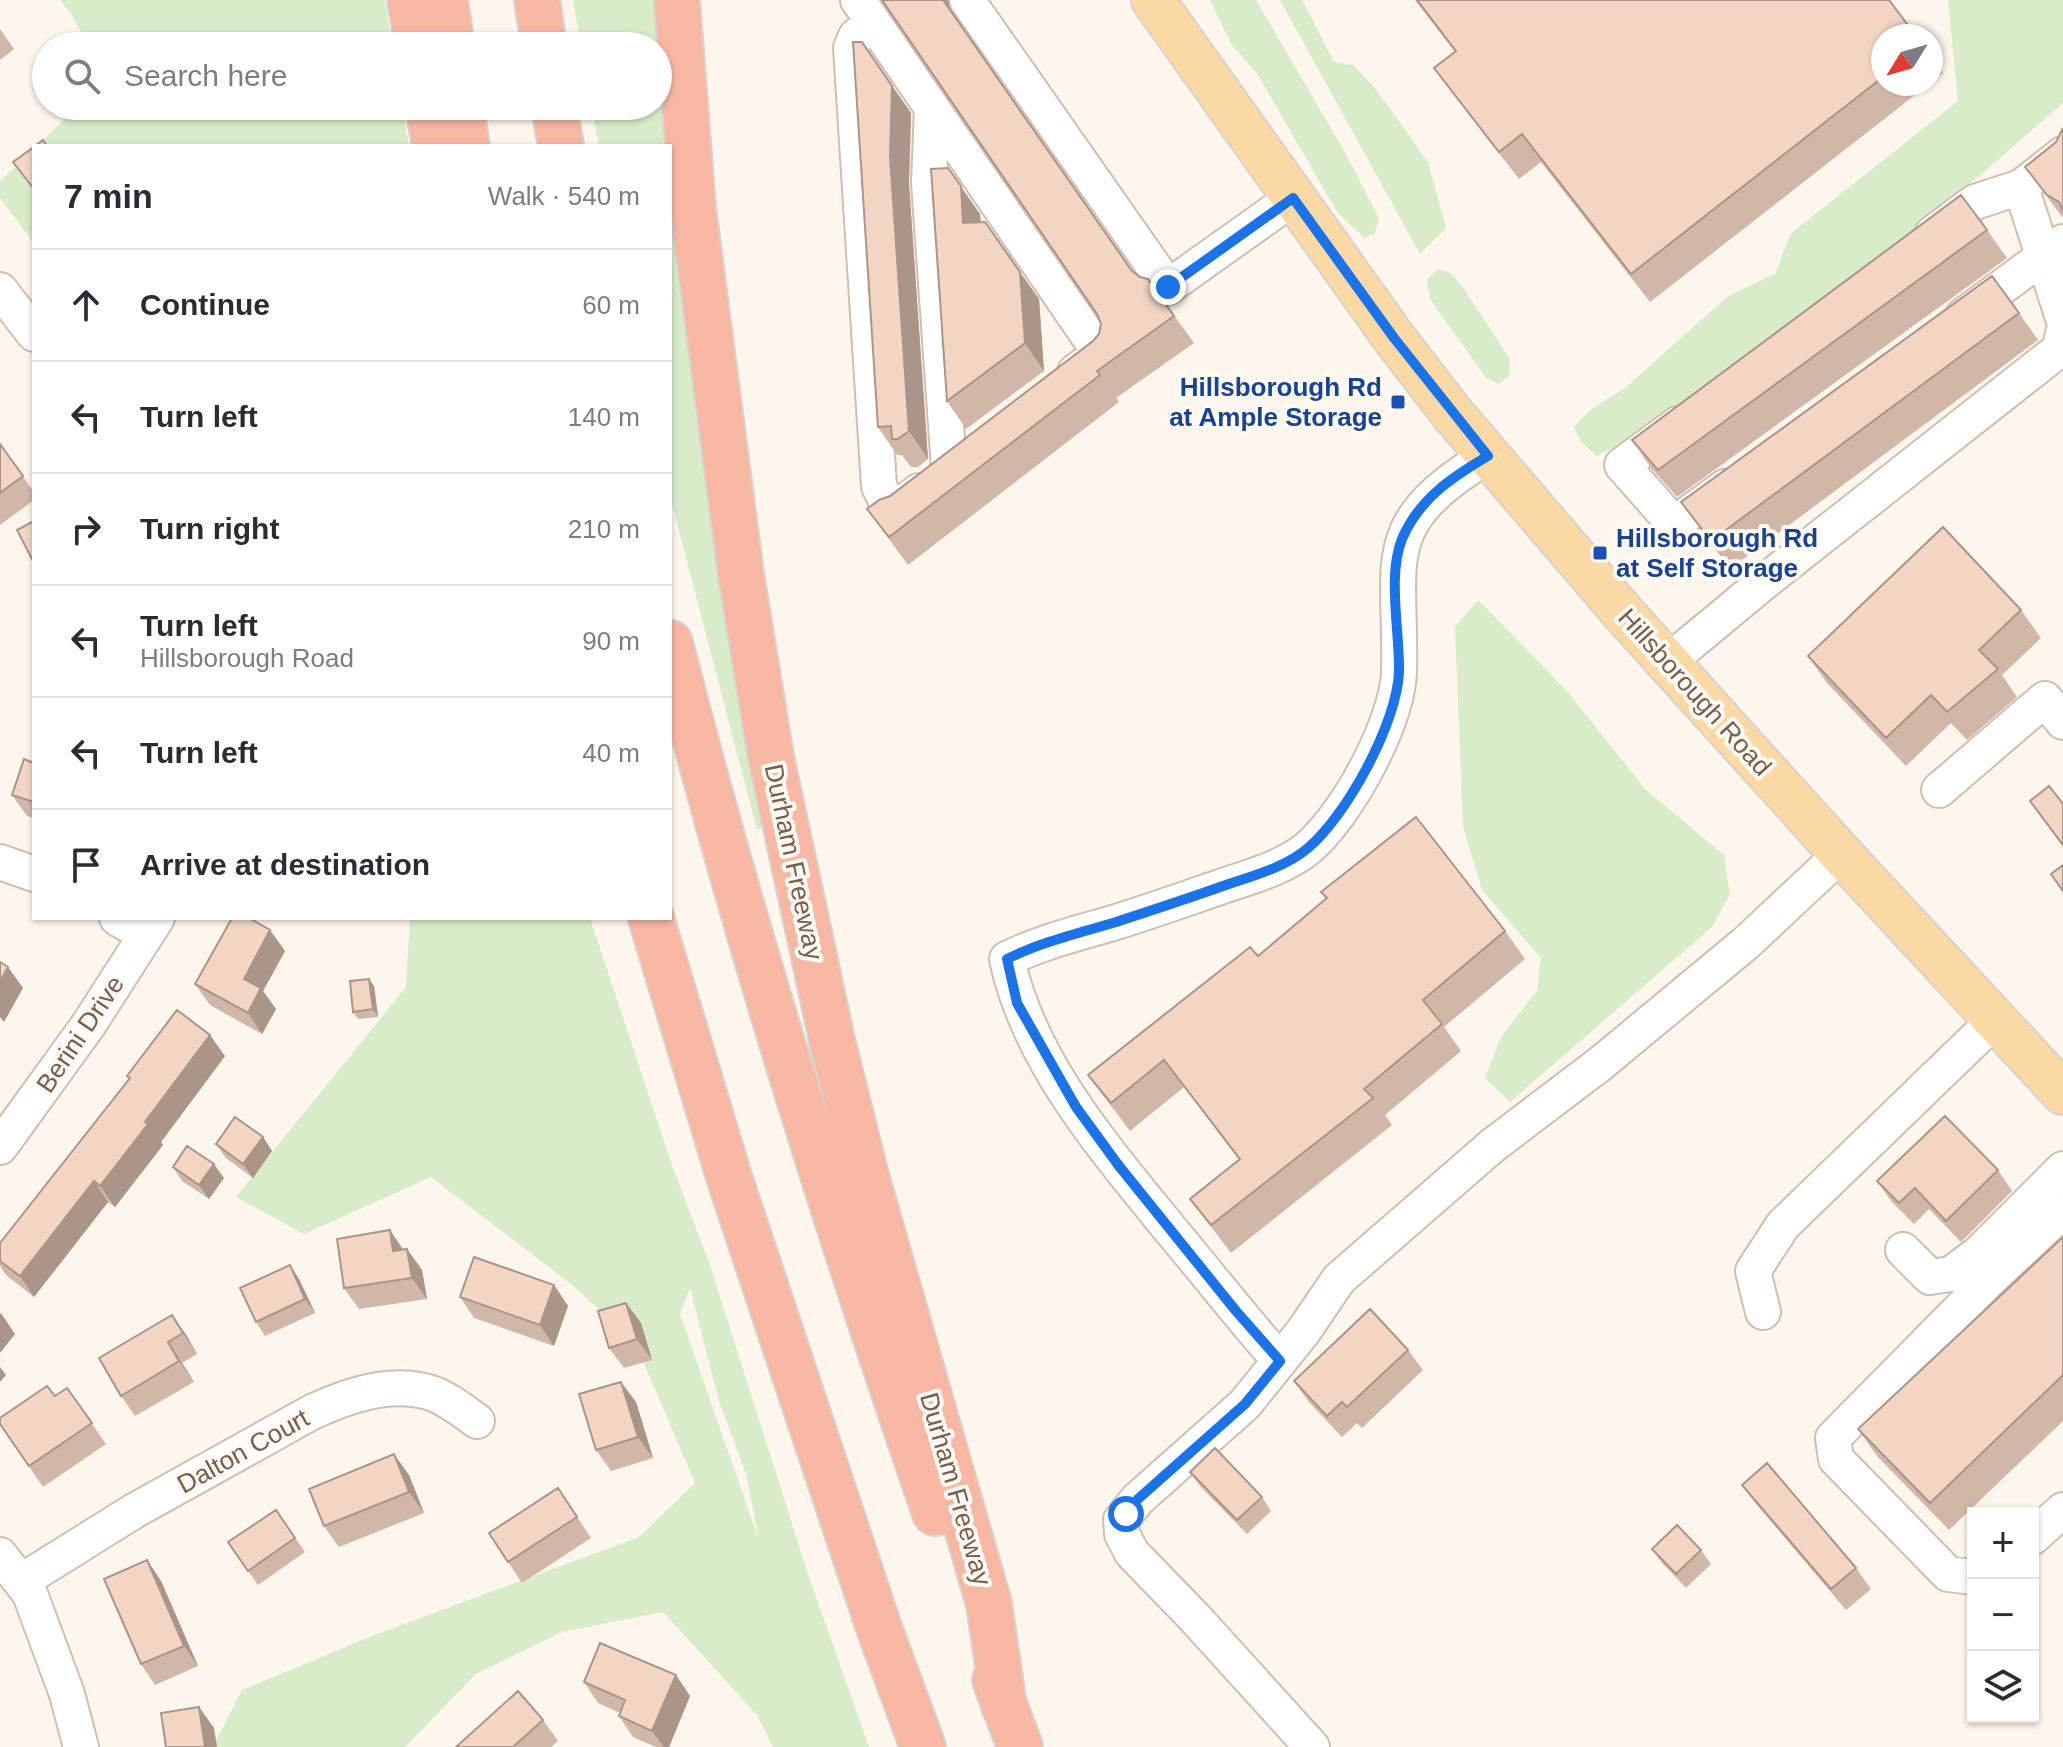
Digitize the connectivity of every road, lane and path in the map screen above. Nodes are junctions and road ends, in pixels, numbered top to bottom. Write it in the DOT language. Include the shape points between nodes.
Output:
graph roads {
  1 [pos="410,0"];
  2 [pos="445,0"];
  3 [pos="537,0"];
  4 [pos="677,0"];
  5 [pos="967,0"];
  6 [pos="1153,0"];
  7 [pos="866,12"];
  8 [pos="416,32"];
  9 [pos="450,32"];
  10 [pos="542,32"];
  11 [pos="932,108"];
  12 [pos="430,120"];
  13 [pos="463,120"];
  14 [pos="556,120"];
  15 [pos="435,144"];
  16 [pos="467,144"];
  17 [pos="561,144"];
  18 [pos="2063,154"];
  19 [pos="2021,187"];
  20 [pos="1293,198"];
  21 [pos="1912,249"];
  22 [pos="2054,249"];
  23 [pos="0,290"];
  24 [pos="2063,318"];
  25 [pos="1942,330"];
  26 [pos="32,331"];
  27 [pos="2063,333"];
  28 [pos="1049,391"];
  29 [pos="1698,408"];
  30 [pos="1488,456"];
  31 [pos="1751,469"];
  32 [pos="672,650"];
  33 [pos="1669,661"];
  34 [pos="2063,722"];
  35 [pos="1939,790"];
  36 [pos="1841,854"];
  37 [pos="0,862"];
  38 [pos="32,873"];
  39 [pos="652,920"];
  40 [pos="140,924"];
  41 [pos="1995,1020"];
  42 [pos="2060,1085"];
  43 [pos="0,1147"];
  44 [pos="2063,1169"];
  45 [pos="2063,1211"];
  46 [pos="1903,1250"];
  47 [pos="1763,1312"];
  48 [pos="1280,1361"];
  49 [pos="477,1421"];
  50 [pos="2063,1510"];
  51 [pos="2039,1532"];
  52 [pos="0,1555"];
  53 [pos="1967,1576"];
  54 [pos="22,1581"];
  55 [pos="1004,1706"];
  56 [pos="81,1747"];
  57 [pos="923,1747"];
  58 [pos="1020,1747"];
  59 [pos="1312,1747"];
  1 -- 8 [label="highway"];
  2 -- 9 [label="highway"];
  3 -- 10 [label="highway"];
  4 -- 55 [label="highway, Durham Freeway" via="693,208 771,757 866,1176 989,1604"];
  5 -- 20 [label="street" via="1168,287"];
  6 -- 20 [label="main road, Hillsborough Road"];
  7 -- 11 [label="street"];
  7 -- 11 [label="street" via="851,48 879,486 888,505 897,508 961,459 929,183"];
  11 -- 28 [label="street" via="1100,353"];
  12 -- 15 [label="highway"];
  13 -- 16 [label="highway"];
  14 -- 17 [label="highway"];
  18 -- 19 [label="street"];
  19 -- 21 [label="street" via="1975,202"];
  19 -- 22 [label="street"];
  20 -- 30 [label="main road, Hillsborough Road"];
  22 -- 24 [label="street"];
  22 -- 25 [label="street"];
  23 -- 26 [label="street"];
  27 -- 33 [label="street" via="2060,349"];
  29 -- 31 [label="street" via="1622,465 1674,524"];
  30 -- 33 [label="main road, Hillsborough Road"];
  30 -- 48 [label="street" via="1444,483 1417,512 1401,541 1396,577 1399,675 1391,714 1341,811 1307,849 1266,871 1007,959 1017,1003 1076,1107"];
  32 -- 55 [label="highway" via="733,879 820,1168"];
  33 -- 36 [label="main road, Hillsborough Road"];
  34 -- 35 [label="street" via="2045,699"];
  36 -- 41 [label="main road, Hillsborough Road"];
  36 -- 48 [label="street" via="1746,943 1492,1146 1339,1279"];
  37 -- 38 [label="street"];
  39 -- 57 [label="highway" via="730,1180"];
  40 -- 43 [label="street, Berini Drive" via="89,1024"];
  41 -- 42 [label="main road, Hillsborough Road"];
  41 -- 47 [label="street" via="1783,1225 1753,1271"];
  44 -- 46 [label="street" via="1951,1274 1930,1277"];
  45 -- 53 [label="street" via="1833,1438 1836,1459 1948,1574"];
  48 -- 59 [label="street" via="1245,1404 1138,1499 1121,1520 1122,1534 1132,1553"];
  49 -- 54 [label="street, Dalton Court" via="430,1392 392,1389 342,1399 134,1511"];
  50 -- 51 [label="street"];
  52 -- 54 [label="street"];
  54 -- 56 [label="street" via="67,1694"];
  55 -- 58 [label="highway"];
}
